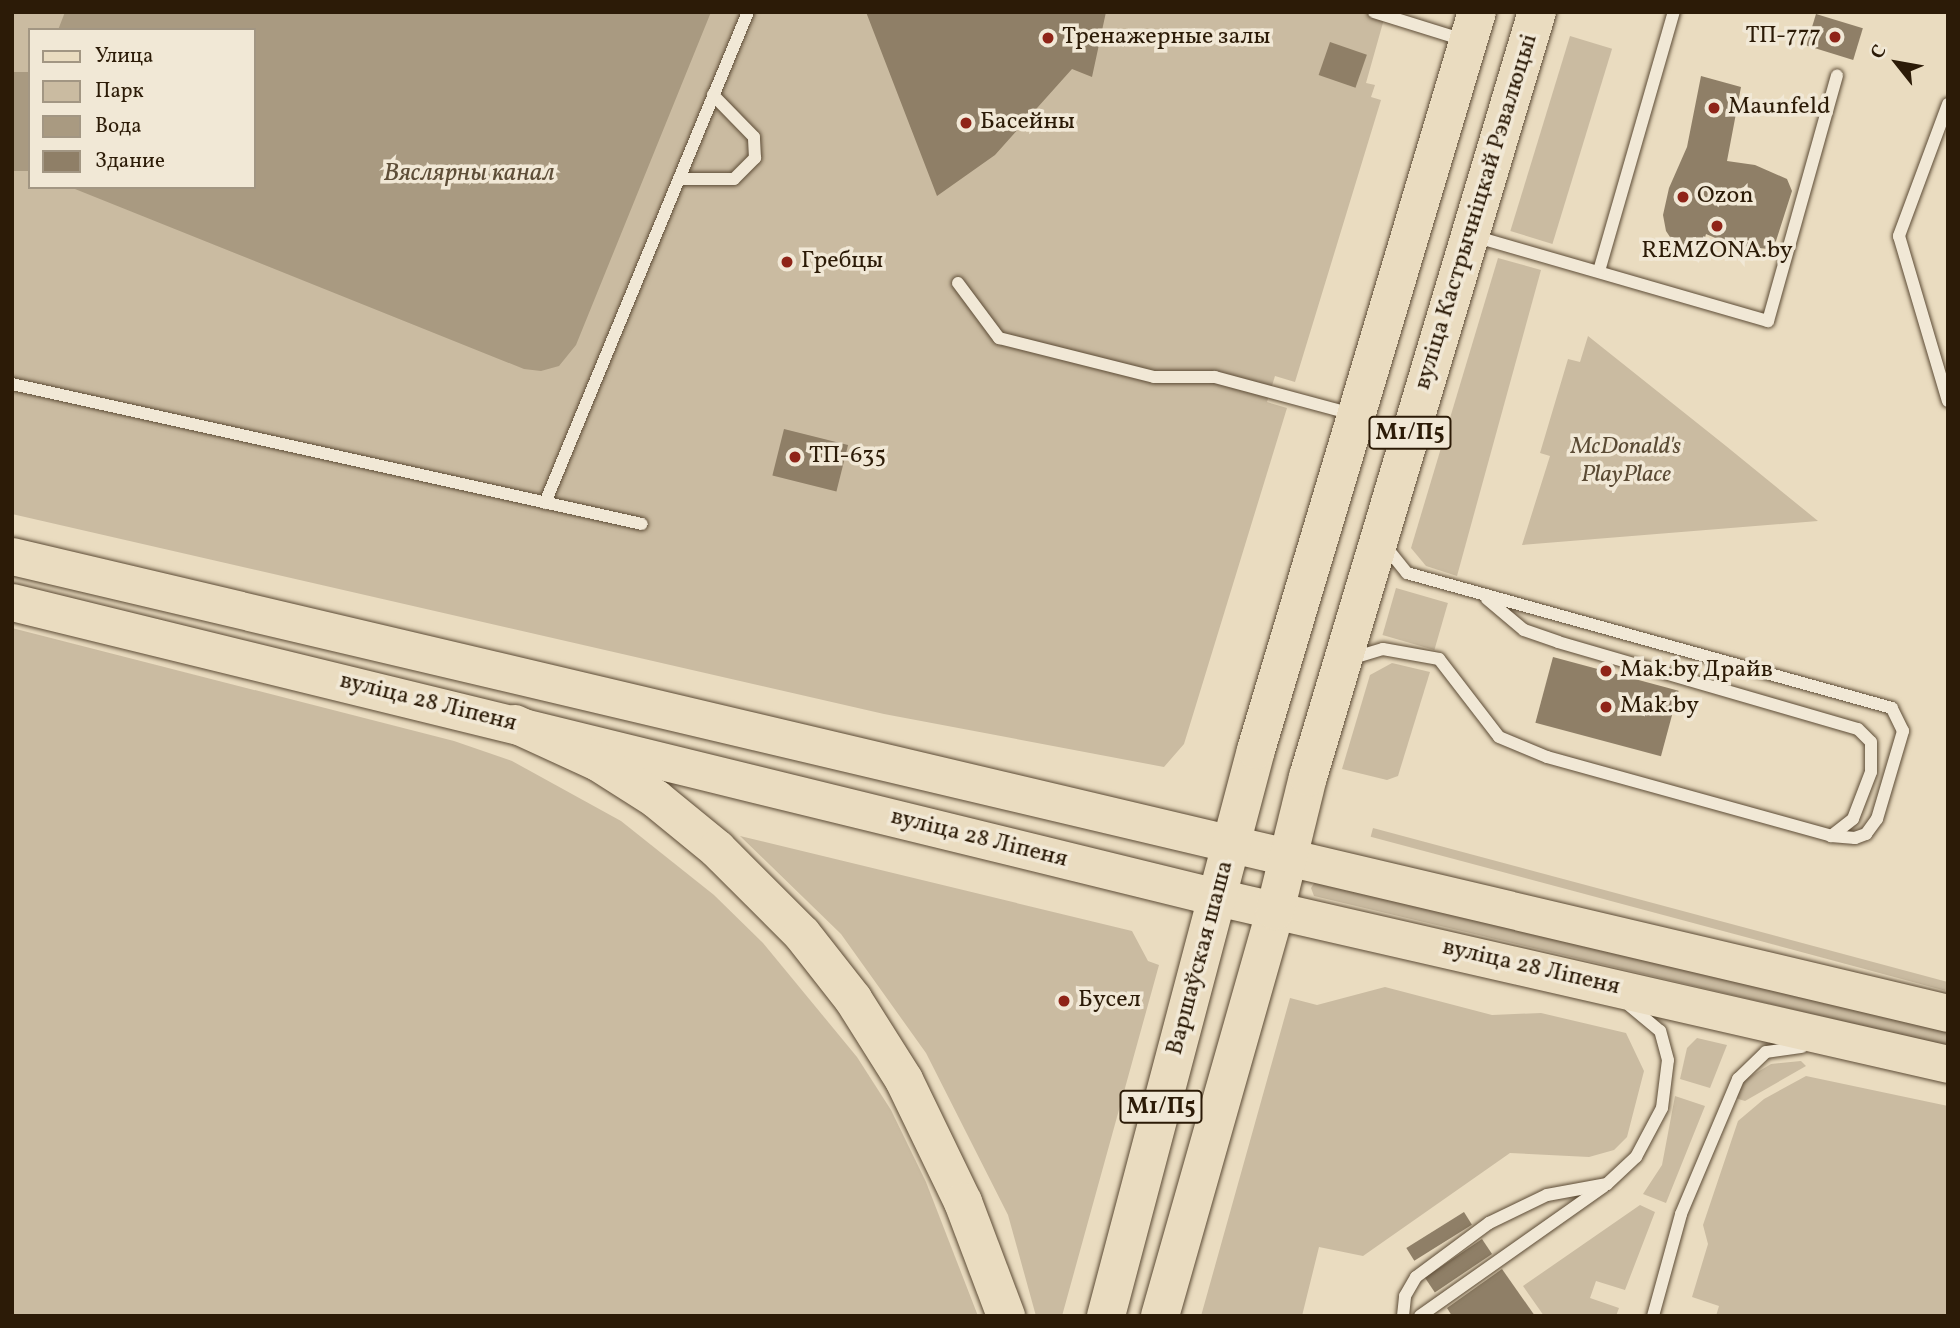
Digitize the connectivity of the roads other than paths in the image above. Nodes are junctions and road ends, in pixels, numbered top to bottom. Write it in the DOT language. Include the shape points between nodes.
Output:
graph roads {
  1 [pos="748,12"];
  2 [pos="1374,12"];
  3 [pos="1537,12"];
  4 [pos="1674,12"];
  5 [pos="1472,27"];
  6 [pos="1837,75"];
  7 [pos="713,95"];
  8 [pos="1948,104"];
  9 [pos="679,179"];
  10 [pos="1469,235"];
  11 [pos="1599,271"];
  12 [pos="958,282"];
  13 [pos="12,384"];
  14 [pos="1948,401"];
  15 [pos="1355,415"];
  16 [pos="545,503"];
  17 [pos="642,524"];
  18 [pos="1380,536"];
  19 [pos="12,556"];
  20 [pos="1485,598"];
  21 [pos="12,602"];
  22 [pos="1342,663"];
  23 [pos="514,724"];
  24 [pos="1831,836"];
  25 [pos="1230,844"];
  26 [pos="1287,855"];
  27 [pos="1216,898"];
  28 [pos="1275,911"];
  29 [pos="1513,964"];
  30 [pos="1948,1013"];
  31 [pos="1910,1055"];
  32 [pos="1948,1064"];
  33 [pos="1607,1184"];
  34 [pos="1006,1316"];
  35 [pos="1106,1316"];
  36 [pos="1160,1316"];
  37 [pos="1403,1316"];
  38 [pos="1420,1316"];
  39 [pos="1653,1316"];
  1 -- 7 [label="lane"];
  2 -- 5 [label="lane"];
  3 -- 10 [label="highway, вуліца Кастрычніцкай Рэвалюцыі / М1/П5"];
  4 -- 11 [label="lane"];
  5 -- 15 [label="highway, М1/П5"];
  6 -- 11 [label="lane" via="1768,321"];
  7 -- 9 [label="lane"];
  7 -- 9 [label="lane" via="754,137 755,158 734,179"];
  8 -- 14 [label="lane" via="1899,236"];
  9 -- 16 [label="lane"];
  10 -- 11 [label="lane"];
  10 -- 18 [label="highway, вуліца Кастрычніцкай Рэвалюцыі / М1/П5"];
  12 -- 15 [label="lane" via="999,338 1154,377 1215,377"];
  13 -- 16 [label="lane"];
  15 -- 25 [label="highway, М1/П5"];
  16 -- 17 [label="lane"];
  18 -- 20 [label="lane" via="1393,561 1407,573"];
  18 -- 22 [label="highway, вуліца Кастрычніцкай Рэвалюцыі / М1/П5"];
  19 -- 25 [label="main road, вуліца 28 Ліпеня"];
  20 -- 24 [label="lane" via="1524,630 1558,642 1858,729 1871,743 1871,772 1853,819"];
  20 -- 24 [label="lane" via="1530,606 1892,708 1903,731 1877,820 1856,838"];
  21 -- 23 [label="main road, вуліца 28 Ліпеня"];
  22 -- 24 [label="lane" via="1383,649 1439,659 1499,737 1547,757"];
  22 -- 26 [label="highway, вуліца Кастрычніцкай Рэвалюцыі / М1/П5"];
  23 -- 27 [label="main road, вуліца 28 Ліпеня"];
  23 -- 34 [label="highway" via="597,762 656,799 727,858 802,934 853,999 904,1080 963,1202"];
  25 -- 26 [label="main road, вуліца 28 Ліпеня"];
  25 -- 27 [label="highway, Варшаўская шаша / М1/П5"];
  26 -- 28 [label="highway, М1/П5"];
  26 -- 30 [label="main road, вуліца 28 Ліпеня"];
  27 -- 28 [label="main road, вуліца 28 Ліпеня"];
  27 -- 35 [label="highway, Варшаўская шаша / М1/П5"];
  28 -- 29 [label="main road, вуліца 28 Ліпеня"];
  28 -- 36 [label="highway, М1/П5"];
  29 -- 31 [label="main road, вуліца 28 Ліпеня"];
  29 -- 33 [label="lane" via="1626,1004 1651,1020 1663,1038 1668,1060 1662,1108 1636,1157"];
  31 -- 32 [label="main road, вуліца 28 Ліпеня"];
  31 -- 39 [label="lane" via="1855,1056 1790,1046 1766,1052 1746,1068 1725,1103 1681,1214"];
  33 -- 37 [label="lane" via="1547,1195 1489,1223 1416,1276 1405,1296"];
  33 -- 38 [label="lane"];
}
